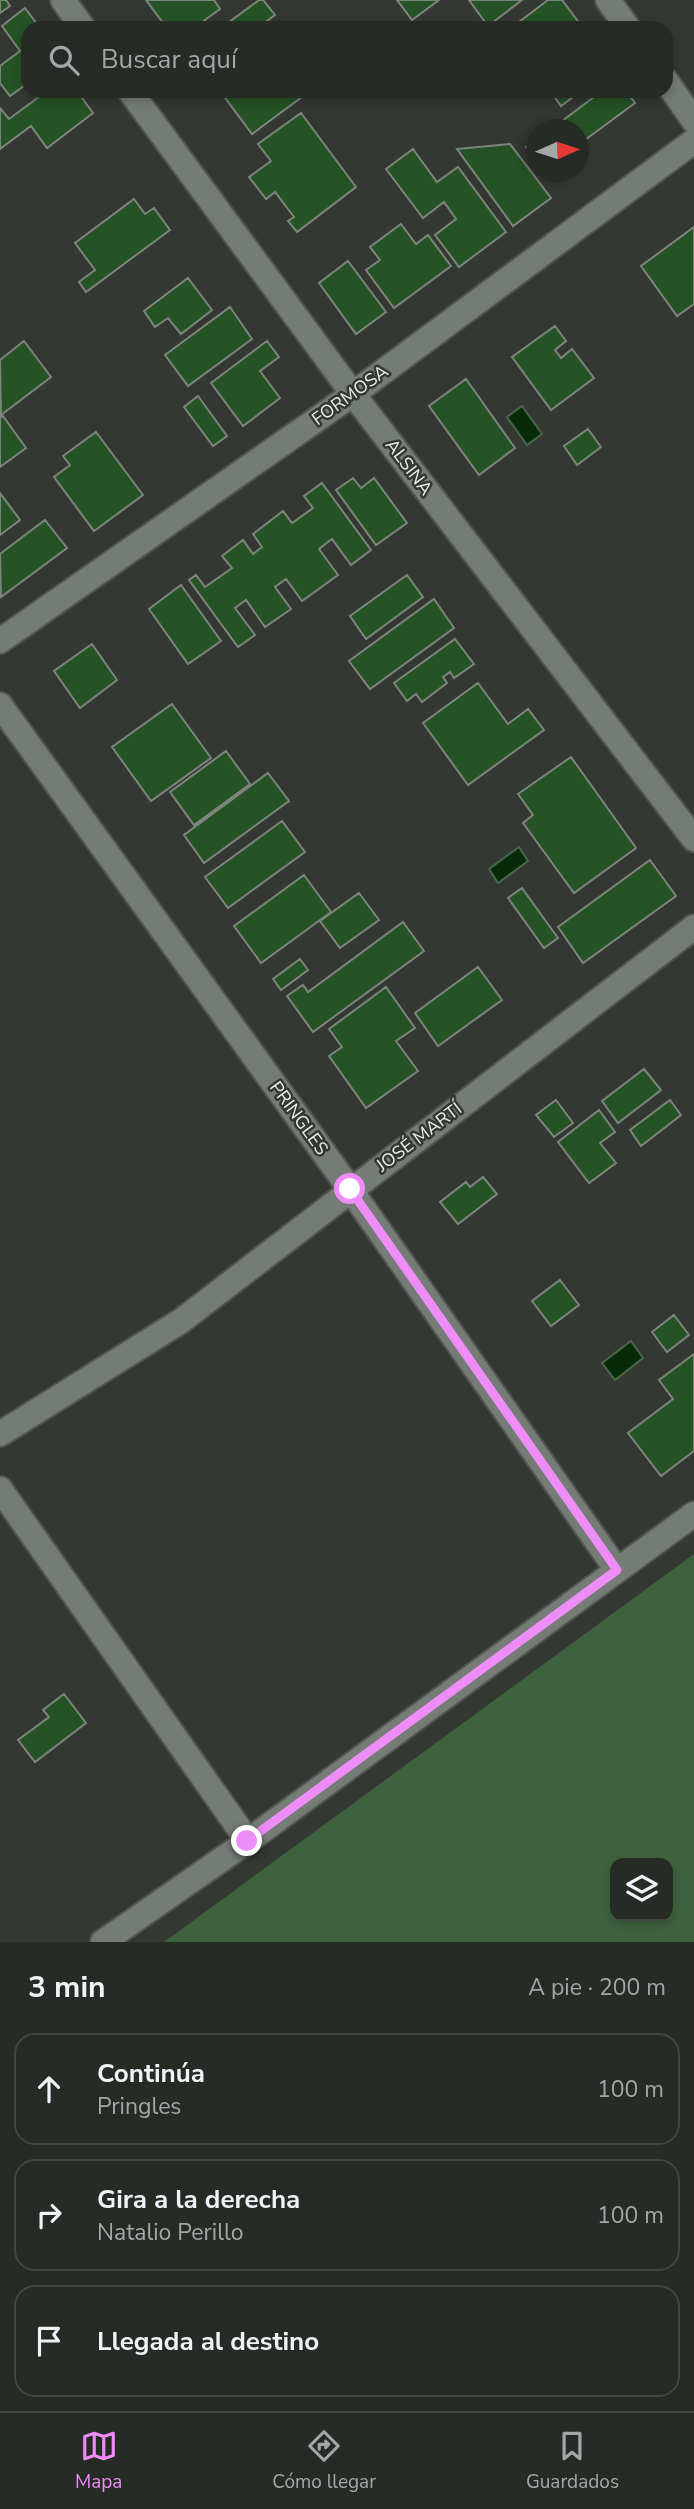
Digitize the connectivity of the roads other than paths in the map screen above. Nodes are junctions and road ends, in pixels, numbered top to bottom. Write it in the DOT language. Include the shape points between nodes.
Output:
graph roads {
  1 [pos="63,0"];
  2 [pos="608,0"];
  3 [pos="78,21"];
  4 [pos="623,21"];
  5 [pos="673,91"];
  6 [pos="135,98"];
  7 [pos="694,121"];
  8 [pos="694,141"];
  9 [pos="353,394"];
  10 [pos="0,641"];
  11 [pos="0,705"];
  12 [pos="694,839"];
  13 [pos="694,927"];
  14 [pos="350,1189"];
  15 [pos="0,1434"];
  16 [pos="0,1489"];
  17 [pos="694,1514"];
  18 [pos="617,1570"];
  19 [pos="247,1841"];
  20 [pos="103,1942"];
  1 -- 3 [label="street"];
  2 -- 4 [label="street"];
  5 -- 7 [label="street"];
  6 -- 9 [label="street, ALSINA"];
  8 -- 9 [label="street, FORMOSA"];
  9 -- 10 [label="street, FORMOSA"];
  9 -- 12 [label="street, ALSINA"];
  11 -- 14 [label="street, PRINGLES"];
  13 -- 14 [label="street, JOSÉ MARTÍ"];
  14 -- 15 [label="street, JOSÉ MARTÍ" via="181,1321"];
  14 -- 18 [label="street, PRINGLES"];
  16 -- 19 [label="street"];
  17 -- 18 [label="street"];
  18 -- 19 [label="street"];
  19 -- 20 [label="street"];
}
